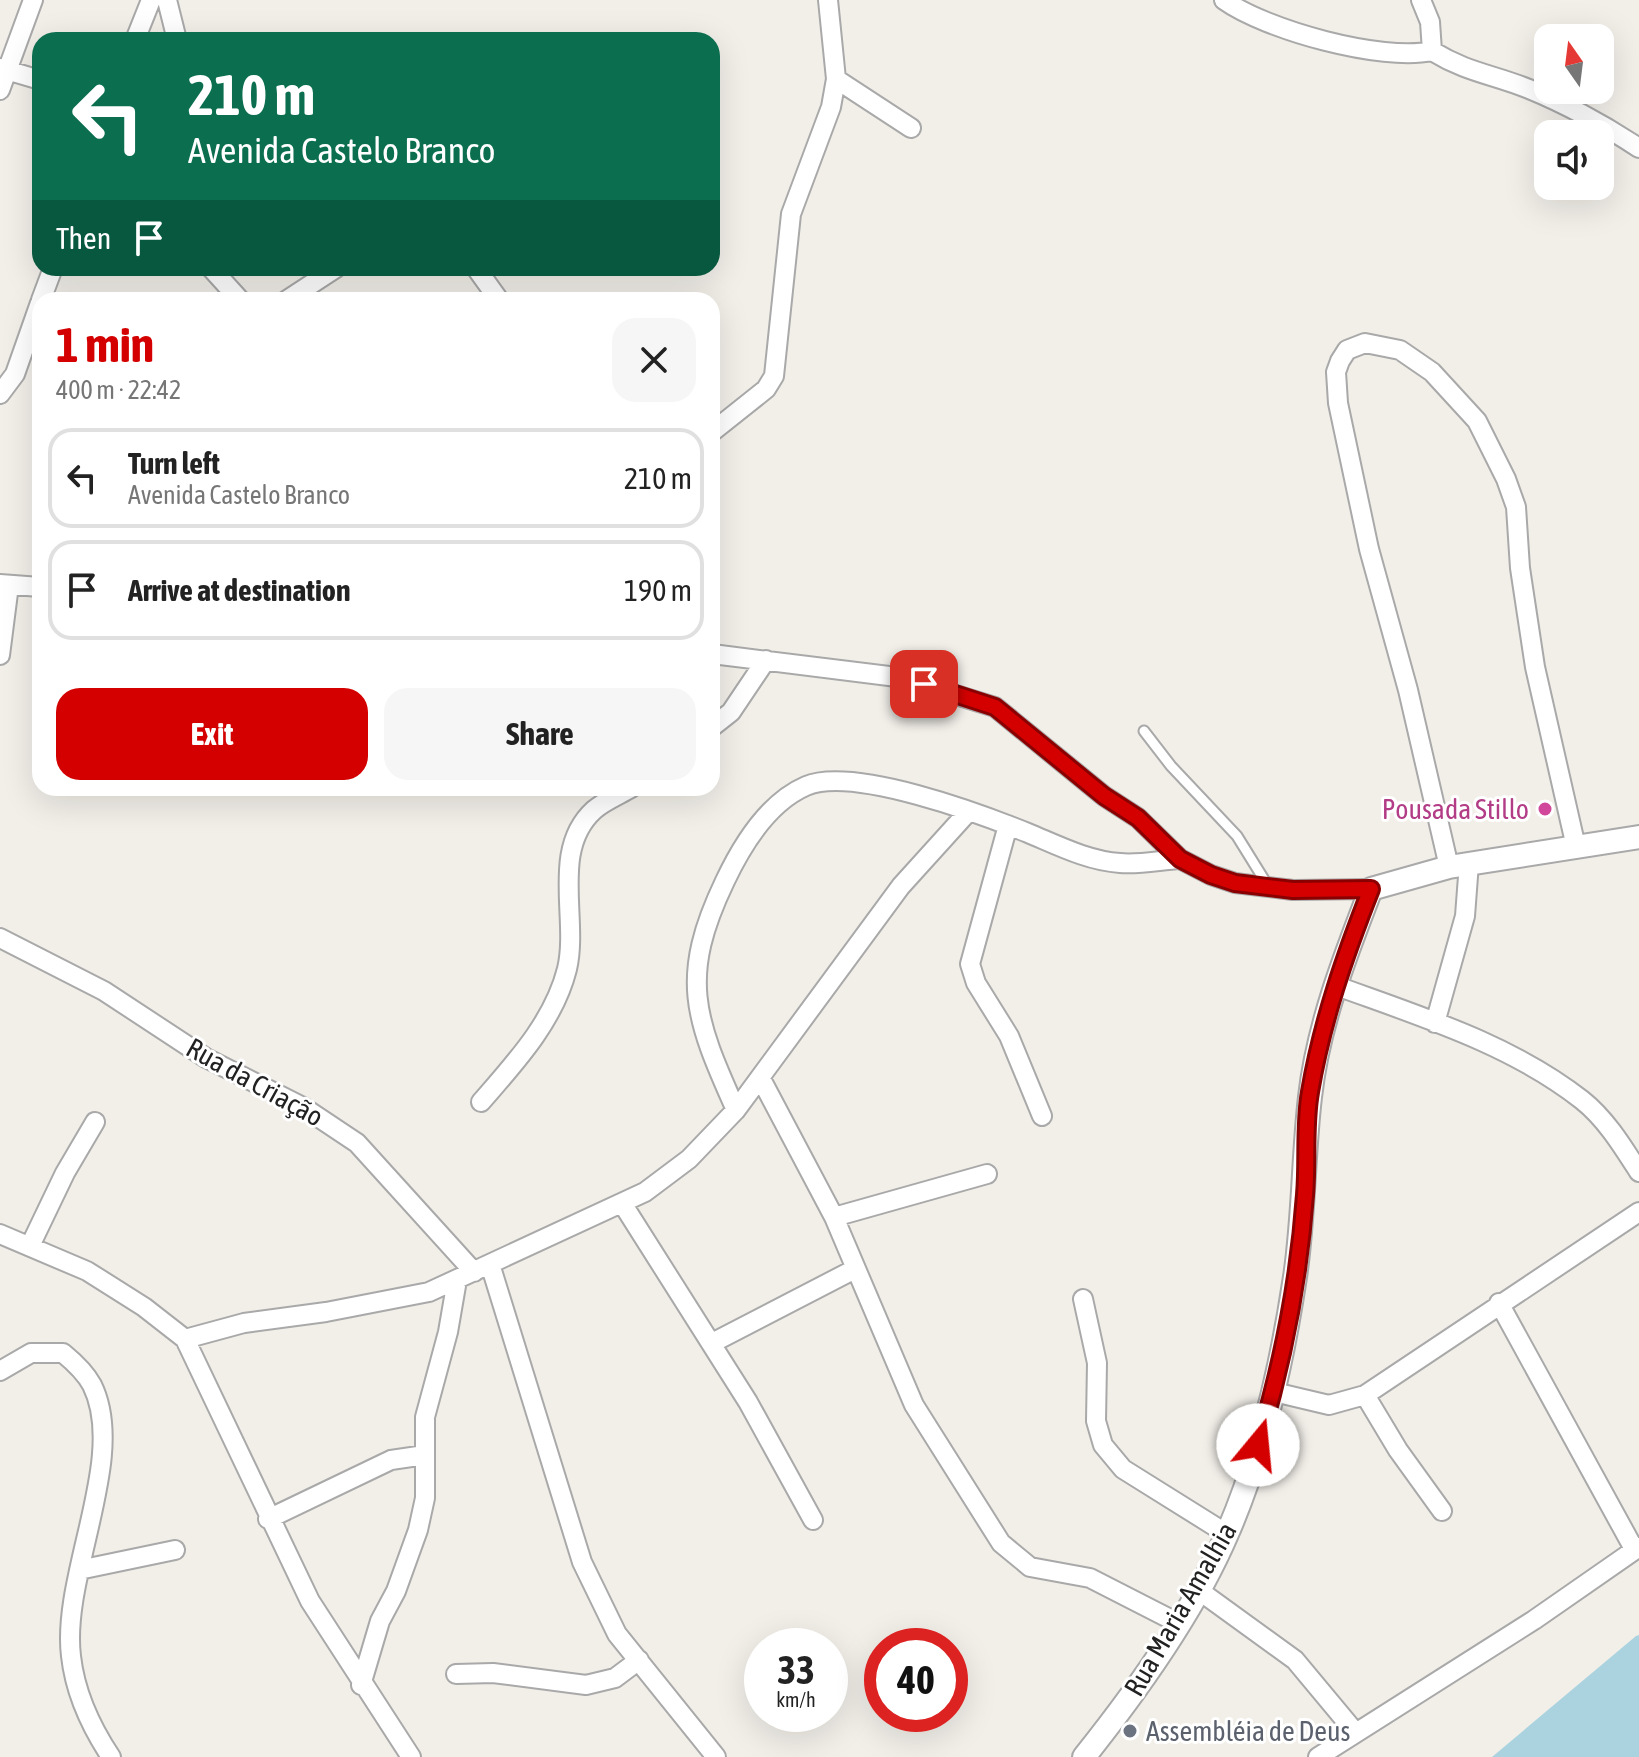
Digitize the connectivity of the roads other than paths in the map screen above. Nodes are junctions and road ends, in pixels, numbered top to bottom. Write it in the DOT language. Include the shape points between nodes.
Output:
graph roads {
  1 [pos="33,0"];
  2 [pos="151,0"];
  3 [pos="167,0"];
  4 [pos="828,0"];
  5 [pos="1224,0"];
  6 [pos="1421,0"];
  7 [pos="138,32"];
  8 [pos="175,32"];
  9 [pos="1432,51"];
  10 [pos="4,69"];
  11 [pos="32,78"];
  12 [pos="836,79"];
  13 [pos="0,90"];
  14 [pos="911,128"];
  15 [pos="1639,148"];
  16 [pos="218,276"];
  17 [pos="324,276"];
  18 [pos="233,292"];
  19 [pos="299,292"];
  20 [pos="32,327"];
  21 [pos="0,394"];
  22 [pos="720,426"];
  23 [pos="32,588"];
  24 [pos="4,592"];
  25 [pos="0,655"];
  26 [pos="720,655"];
  27 [pos="766,660"];
  28 [pos="720,721"];
  29 [pos="1144,731"];
  30 [pos="618,796"];
  31 [pos="968,812"];
  32 [pos="1008,825"];
  33 [pos="1639,837"];
  34 [pos="1576,847"];
  35 [pos="1180,859"];
  36 [pos="1459,865"];
  37 [pos="1268,886"];
  38 [pos="1371,889"];
  39 [pos="0,938"];
  40 [pos="1334,985"];
  41 [pos="1435,1023"];
  42 [pos="761,1079"];
  43 [pos="481,1102"];
  44 [pos="736,1110"];
  45 [pos="1042,1116"];
  46 [pos="95,1122"];
  47 [pos="1639,1172"];
  48 [pos="987,1174"];
  49 [pos="622,1203"];
  50 [pos="1639,1212"];
  51 [pos="834,1217"];
  52 [pos="0,1234"];
  53 [pos="30,1246"];
  54 [pos="855,1269"];
  55 [pos="474,1272"];
  56 [pos="1083,1299"];
  57 [pos="1499,1303"];
  58 [pos="185,1339"];
  59 [pos="712,1343"];
  60 [pos="0,1371"];
  61 [pos="1274,1392"];
  62 [pos="1365,1395"];
  63 [pos="425,1455"];
  64 [pos="1442,1511"];
  65 [pos="268,1519"];
  66 [pos="813,1520"];
  67 [pos="1227,1534"];
  68 [pos="1637,1548"];
  69 [pos="175,1550"];
  70 [pos="79,1570"];
  71 [pos="1197,1589"];
  72 [pos="1178,1623"];
  73 [pos="639,1660"];
  74 [pos="456,1674"];
  75 [pos="361,1685"];
  76 [pos="1355,1732"];
  77 [pos="111,1757"];
  78 [pos="411,1757"];
  79 [pos="716,1757"];
  80 [pos="1084,1757"];
  81 [pos="1318,1757"];
  1 -- 10 [label="street"];
  2 -- 7 [label="street"];
  3 -- 8 [label="street"];
  4 -- 12 [label="street"];
  5 -- 9 [label="street" via="1259,22 1320,38 1411,55"];
  6 -- 9 [label="street" via="1430,22"];
  9 -- 15 [label="street" via="1461,69 1571,107"];
  10 -- 11 [label="street"];
  10 -- 13 [label="street"];
  12 -- 14 [label="street"];
  12 -- 22 [label="street" via="831,107 791,214 774,376"];
  16 -- 18 [label="street"];
  17 -- 19 [label="street"];
  20 -- 21 [label="street" via="15,374"];
  23 -- 24 [label="street"];
  24 -- 25 [label="street"];
  26 -- 27 [label="street"];
  27 -- 28 [label="street"];
  27 -- 35 [label="street" via="897,677 995,707 1138,818"];
  29 -- 37 [label="lane" via="1237,836"];
  30 -- 43 [label="street" via="583,823 569,865 572,932 558,995 520,1057"];
  31 -- 32 [label="street"];
  31 -- 42 [label="street" via="901,886"];
  31 -- 44 [label="street" via="891,788 842,781 809,785 785,798 749,837 712,908 699,941 697,968 697,999 709,1049"];
  32 -- 35 [label="street" via="1079,854 1119,863"];
  32 -- 45 [label="street" via="970,964 1009,1036"];
  33 -- 34 [label="street"];
  34 -- 36 [label="street"];
  34 -- 36 [label="street" via="1535,667 1516,507 1506,479 1477,421 1432,372 1400,350 1365,343 1347,350 1340,361 1338,403 1369,549"];
  35 -- 37 [label="street" via="1235,883"];
  36 -- 38 [label="street"];
  36 -- 41 [label="street" via="1465,916"];
  37 -- 38 [label="street"];
  38 -- 40 [label="street, Rua Maria Amalhia"];
  39 -- 55 [label="street, Rua da Criação" via="104,991 206,1058 303,1107 357,1143"];
  40 -- 41 [label="street"];
  40 -- 61 [label="street, Rua Maria Amalhia" via="1310,1094 1297,1264"];
  41 -- 47 [label="street" via="1512,1055 1583,1100"];
  42 -- 44 [label="street"];
  42 -- 51 [label="street"];
  44 -- 49 [label="street" via="667,1177"];
  46 -- 53 [label="street"];
  48 -- 51 [label="street"];
  49 -- 55 [label="street"];
  49 -- 59 [label="street"];
  50 -- 57 [label="street"];
  51 -- 54 [label="street"];
  52 -- 53 [label="street"];
  53 -- 58 [label="street" via="87,1271"];
  54 -- 59 [label="street"];
  54 -- 72 [label="street" via="914,1405 1001,1543 1030,1567 1090,1578"];
  55 -- 58 [label="street" via="401,1298 244,1323"];
  55 -- 63 [label="street" via="448,1332 427,1402"];
  55 -- 73 [label="street" via="582,1562 617,1634"];
  56 -- 67 [label="street" via="1097,1363 1096,1421 1103,1445 1123,1469"];
  57 -- 62 [label="street"];
  57 -- 68 [label="street"];
  58 -- 65 [label="street"];
  59 -- 66 [label="street"];
  60 -- 70 [label="street" via="31,1353 63,1353 92,1385 101,1415 101,1459"];
  61 -- 62 [label="street" via="1329,1405"];
  61 -- 67 [label="street, Rua Maria Amalhia"];
  62 -- 64 [label="street"];
  63 -- 65 [label="street" via="391,1460"];
  63 -- 75 [label="street" via="418,1530 380,1621"];
  65 -- 75 [label="street"];
  67 -- 71 [label="street, Rua Maria Amalhia"];
  68 -- 76 [label="street" via="1534,1620"];
  69 -- 70 [label="street"];
  70 -- 77 [label="street" via="71,1655 90,1722"];
  71 -- 72 [label="street, Rua Maria Amalhia"];
  71 -- 76 [label="street" via="1295,1660"];
  72 -- 80 [label="street, Rua Maria Amalhia" via="1148,1674"];
  73 -- 74 [label="street" via="615,1678 586,1685 493,1673"];
  73 -- 79 [label="street"];
  75 -- 78 [label="street"];
  76 -- 81 [label="street"];
}
